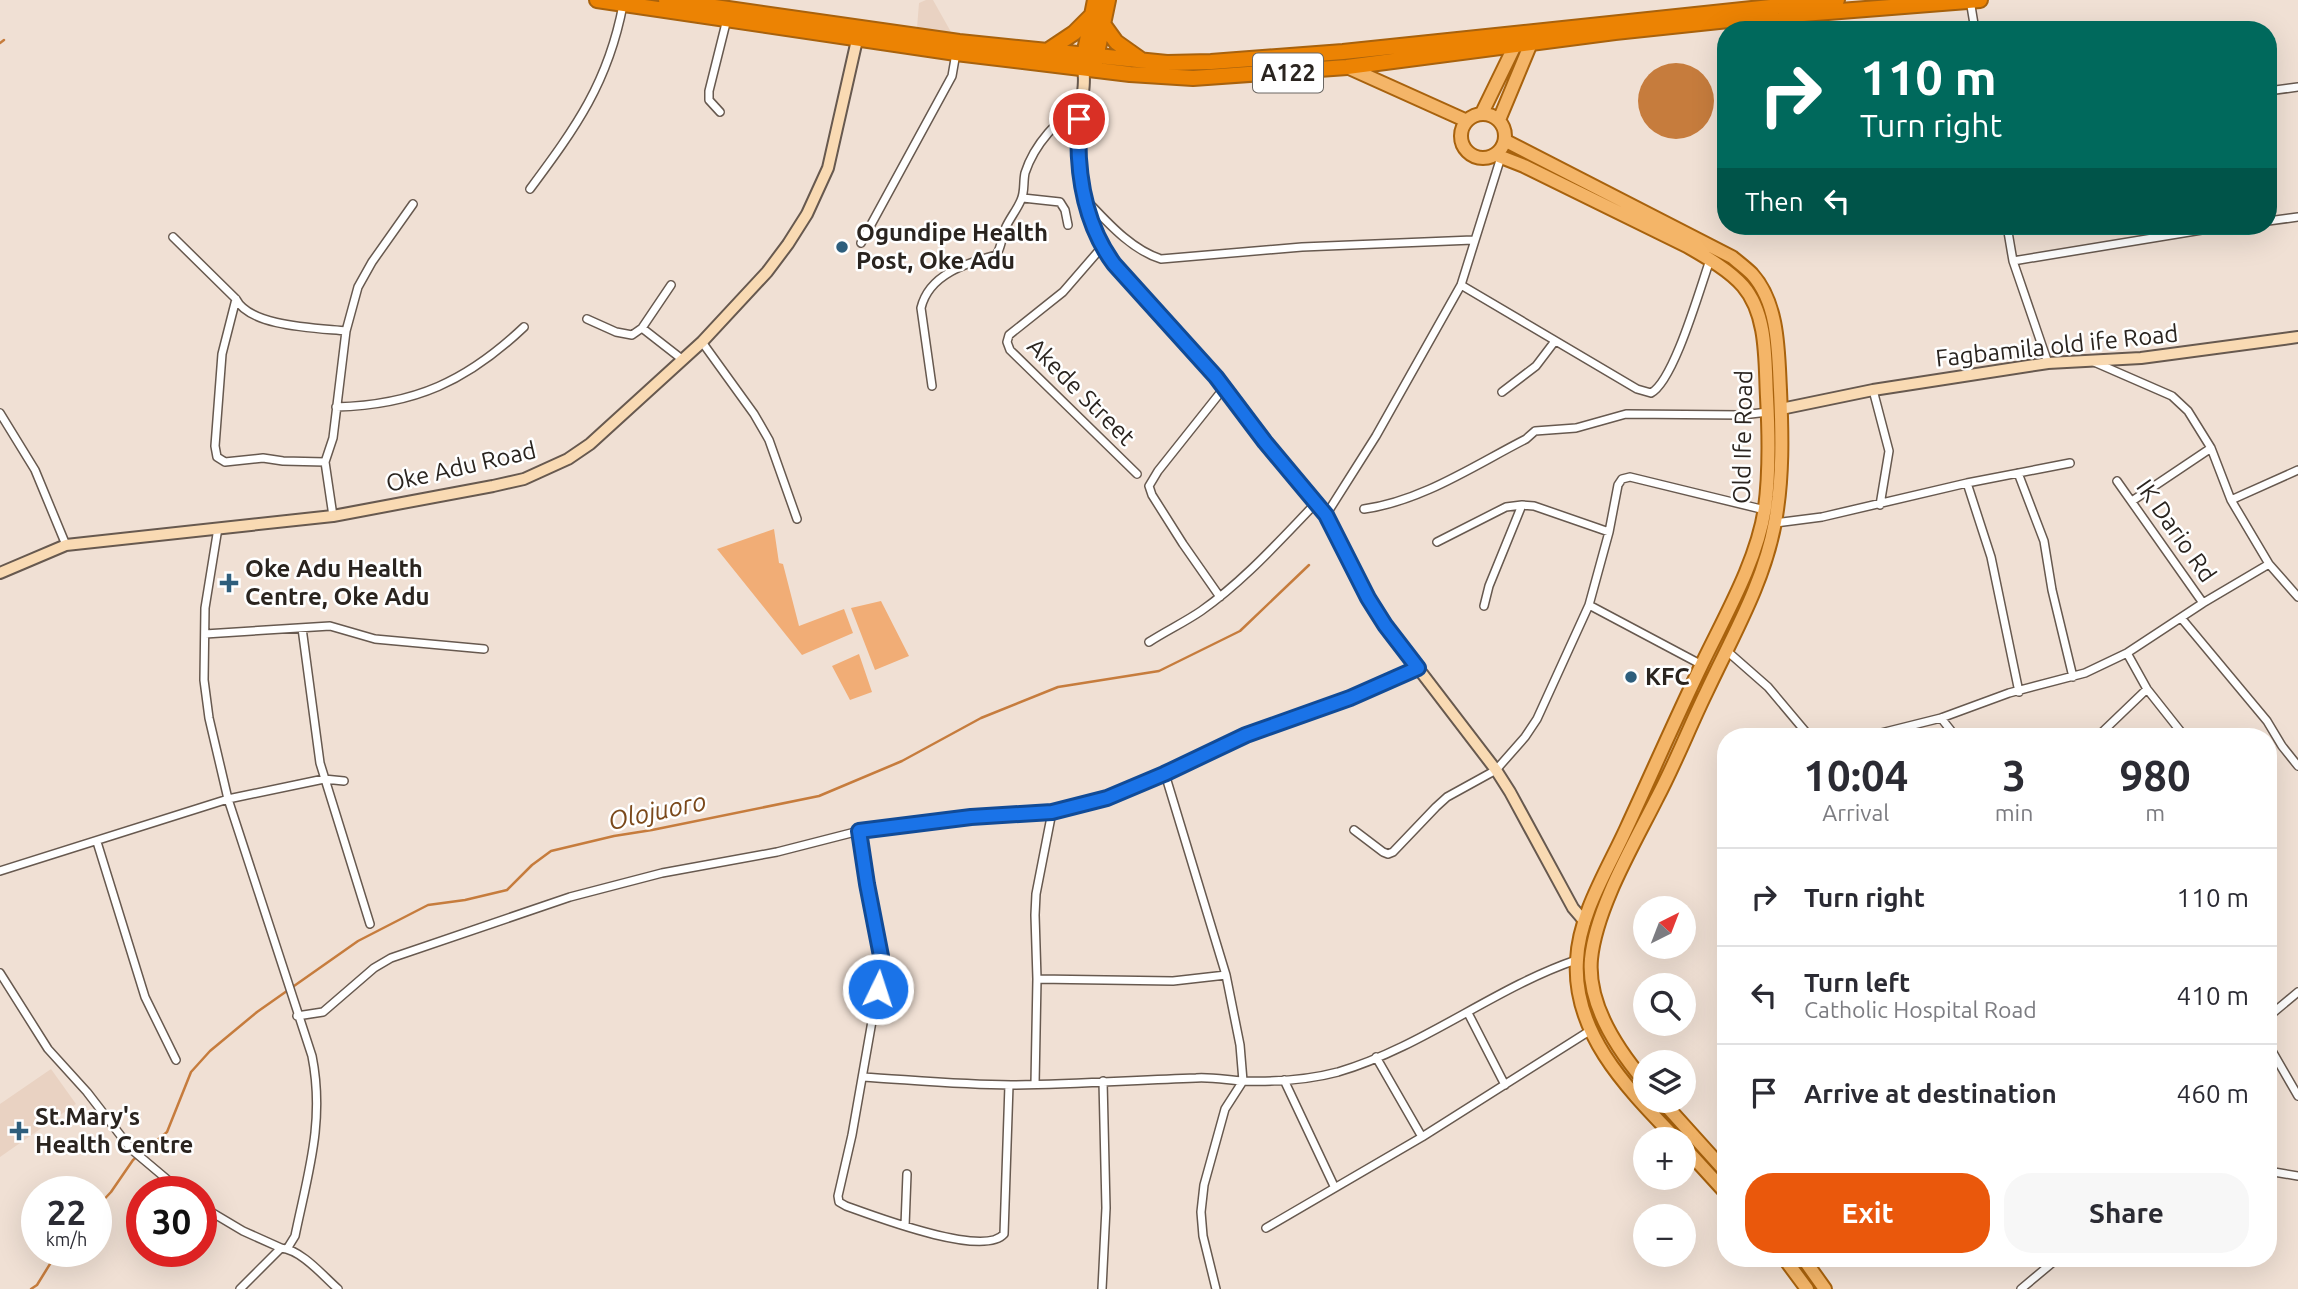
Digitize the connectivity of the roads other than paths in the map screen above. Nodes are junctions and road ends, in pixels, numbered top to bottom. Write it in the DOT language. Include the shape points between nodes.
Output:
graph roads {
  1 [pos="597,0"];
  2 [pos="667,0"];
  3 [pos="1838,0"];
  4 [pos="1974,0"];
  5 [pos="623,5"];
  6 [pos="1100,8"];
  7 [pos="727,9"];
  8 [pos="1975,21"];
  9 [pos="859,33"];
  10 [pos="1526,38"];
  11 [pos="1047,51"];
  12 [pos="956,53"];
  13 [pos="1089,61"];
  14 [pos="1144,62"];
  15 [pos="1347,68"];
  16 [pos="2298,87"];
  17 [pos="2277,90"];
  18 [pos="1083,100"];
  19 [pos="720,112"];
  20 [pos="1482,113"];
  21 [pos="1499,120"];
  22 [pos="1467,121"];
  23 [pos="1506,141"];
  24 [pos="1498,156"];
  25 [pos="530,189"];
  26 [pos="1023,198"];
  27 [pos="1085,199"];
  28 [pos="414,204"];
  29 [pos="2298,217"];
  30 [pos="2277,219"];
  31 [pos="1068,225"];
  32 [pos="2009,235"];
  33 [pos="2171,235"];
  34 [pos="173,237"];
  35 [pos="1473,240"];
  36 [pos="861,243"];
  37 [pos="1101,247"];
  38 [pos="1710,260"];
  39 [pos="2013,261"];
  40 [pos="671,285"];
  41 [pos="1461,285"];
  42 [pos="236,299"];
  43 [pos="586,319"];
  44 [pos="524,327"];
  45 [pos="642,328"];
  46 [pos="346,331"];
  47 [pos="2298,337"];
  48 [pos="1555,341"];
  49 [pos="702,342"];
  50 [pos="683,360"];
  51 [pos="2091,360"];
  52 [pos="2048,363"];
  53 [pos="932,386"];
  54 [pos="1224,388"];
  55 [pos="1873,390"];
  56 [pos="1502,392"];
  57 [pos="336,407"];
  58 [pos="1774,411"];
  59 [pos="0,413"];
  60 [pos="2211,448"];
  61 [pos="325,462"];
  62 [pos="2070,463"];
  63 [pos="2298,470"];
  64 [pos="1137,474"];
  65 [pos="2018,474"];
  66 [pos="2117,481"];
  67 [pos="1966,482"];
  68 [pos="2231,500"];
  69 [pos="2132,501"];
  70 [pos="1317,502"];
  71 [pos="1522,505"];
  72 [pos="1880,505"];
  73 [pos="1364,509"];
  74 [pos="1765,510"];
  75 [pos="1326,515"];
  76 [pos="333,516"];
  77 [pos="797,519"];
  78 [pos="1775,523"];
  79 [pos="218,528"];
  80 [pos="1609,532"];
  81 [pos="1437,542"];
  82 [pos="66,545"];
  83 [pos="2269,564"];
  84 [pos="0,573"];
  85 [pos="2295,587"];
  86 [pos="1220,597"];
  87 [pos="2298,597"];
  88 [pos="2203,603"];
  89 [pos="1732,604"];
  90 [pos="1589,605"];
  91 [pos="1484,606"];
  92 [pos="1747,611"];
  93 [pos="2182,619"];
  94 [pos="303,628"];
  95 [pos="205,634"];
  96 [pos="1149,642"];
  97 [pos="484,649"];
  98 [pos="1727,651"];
  99 [pos="2127,653"];
  100 [pos="1702,665"];
  101 [pos="1418,668"];
  102 [pos="2073,677"];
  103 [pos="2147,689"];
  104 [pos="2019,692"];
  105 [pos="1941,718"];
  106 [pos="1802,728"];
  107 [pos="1901,728"];
  108 [pos="1949,728"];
  109 [pos="2106,728"];
  110 [pos="2178,728"];
  111 [pos="2272,728"];
  112 [pos="2277,737"];
  113 [pos="2298,766"];
  114 [pos="1496,770"];
  115 [pos="1164,774"];
  116 [pos="324,779"];
  117 [pos="344,780"];
  118 [pos="228,799"];
  119 [pos="1052,812"];
  120 [pos="1353,830"];
  121 [pos="859,831"];
  122 [pos="97,842"];
  123 [pos="0,871"];
  124 [pos="1585,922"];
  125 [pos="370,923"];
  126 [pos="1577,960"];
  127 [pos="0,973"];
  128 [pos="1226,975"];
  129 [pos="1037,979"];
  130 [pos="2298,992"];
  131 [pos="2277,1010"];
  132 [pos="1468,1013"];
  133 [pos="297,1016"];
  134 [pos="1591,1030"];
  135 [pos="1376,1057"];
  136 [pos="176,1060"];
  137 [pos="2277,1060"];
  138 [pos="1633,1067"];
  139 [pos="863,1077"];
  140 [pos="1284,1080"];
  141 [pos="1243,1081"];
  142 [pos="1102,1082"];
  143 [pos="1035,1084"];
  144 [pos="1009,1085"];
  145 [pos="1506,1085"];
  146 [pos="2298,1096"];
  147 [pos="1673,1113"];
  148 [pos="1665,1127"];
  149 [pos="1422,1137"];
  150 [pos="1696,1160"];
  151 [pos="1717,1162"];
  152 [pos="2277,1173"];
  153 [pos="907,1174"];
  154 [pos="161,1176"];
  155 [pos="2298,1177"];
  156 [pos="1717,1184"];
  157 [pos="1334,1186"];
  158 [pos="217,1216"];
  159 [pos="905,1226"];
  160 [pos="1266,1228"];
  161 [pos="284,1248"];
  162 [pos="1791,1267"];
  163 [pos="1809,1267"];
  164 [pos="2047,1267"];
  165 [pos="240,1289"];
  166 [pos="338,1289"];
  167 [pos="1102,1289"];
  168 [pos="1216,1289"];
  169 [pos="1807,1289"];
  170 [pos="1825,1289"];
  171 [pos="2021,1289"];
  1 -- 5 [label="highway, A122"];
  2 -- 7 [label="highway, A122"];
  3 -- 10 [label="highway, A122"];
  4 -- 8 [label="street"];
  4 -- 10 [label="highway, A122"];
  5 -- 7 [label="highway, A122"];
  5 -- 25 [label="street" via="617,38 594,95"];
  6 -- 11 [label="highway"];
  6 -- 13 [label="highway"];
  6 -- 14 [label="highway" via="1124,49"];
  7 -- 9 [label="highway, A122"];
  7 -- 19 [label="street" via="709,92 709,100"];
  9 -- 11 [label="highway, A122"];
  9 -- 12 [label="highway, A122"];
  9 -- 49 [label="street, Oke Adu Road" via="834,149 813,202 766,272"];
  10 -- 14 [label="highway, A122" via="1211,62"];
  10 -- 15 [label="highway, A122"];
  10 -- 20 [label="main road"];
  10 -- 21 [label="main road"];
  11 -- 13 [label="highway, A122"];
  12 -- 13 [label="highway, A122"];
  12 -- 36 [label="street" via="952,76"];
  13 -- 14 [label="highway, A122"];
  13 -- 15 [label="highway, A122" via="1193,78"];
  13 -- 18 [label="street"];
  15 -- 22 [label="main road"];
  16 -- 17 [label="street"];
  18 -- 26 [label="street" via="1044,137 1024,176"];
  18 -- 27 [label="street" via="1078,148"];
  20 -- 21 [label="main road"];
  20 -- 22 [label="main road"];
  21 -- 23 [label="main road"];
  22 -- 24 [label="main road, Old Ife Road" via="1461,131 1464,148 1479,158"];
  23 -- 24 [label="main road"];
  23 -- 58 [label="main road, Old Ife Road" via="1722,251 1753,275 1774,322"];
  24 -- 35 [label="street"];
  24 -- 38 [label="main road, Old Ife Road"];
  26 -- 31 [label="street" via="1060,202"];
  26 -- 53 [label="street" via="996,255 960,264 923,298"];
  27 -- 35 [label="street" via="1122,235 1161,259"];
  27 -- 37 [label="street"];
  28 -- 46 [label="street" via="372,262"];
  29 -- 30 [label="street"];
  32 -- 39 [label="street"];
  33 -- 39 [label="street"];
  34 -- 42 [label="street"];
  35 -- 41 [label="street"];
  37 -- 54 [label="street"];
  37 -- 64 [label="street, Akede Street" via="1063,292 1009,335 1007,342"];
  38 -- 48 [label="street" via="1676,356 1659,389 1651,393 1637,389"];
  38 -- 58 [label="main road, Old Ife Road" via="1742,285 1758,313"];
  39 -- 52 [label="street"];
  40 -- 45 [label="street"];
  41 -- 48 [label="street"];
  41 -- 75 [label="street"];
  42 -- 46 [label="street" via="251,315 300,327"];
  42 -- 61 [label="street" via="222,354 217,457 225,463 263,458"];
  43 -- 45 [label="street" via="632,335"];
  44 -- 57 [label="street" via="496,354 446,384 391,403"];
  45 -- 50 [label="street"];
  46 -- 57 [label="street"];
  47 -- 51 [label="street, Fagbamila old ife Road" via="2162,356"];
  48 -- 56 [label="street" via="1536,366"];
  49 -- 50 [label="street, Oke Adu Road"];
  49 -- 77 [label="street" via="769,440"];
  50 -- 76 [label="street, Oke Adu Road" via="590,444 546,471 493,486"];
  51 -- 52 [label="street, Fagbamila old ife Road"];
  51 -- 60 [label="street" via="2172,396 2188,411"];
  52 -- 55 [label="street, Fagbamila old ife Road"];
  54 -- 70 [label="street"];
  54 -- 86 [label="street" via="1149,486"];
  55 -- 58 [label="street, Fagbamila old ife Road"];
  55 -- 72 [label="street" via="1889,451"];
  57 -- 61 [label="street"];
  58 -- 73 [label="street" via="1626,414 1576,428 1535,432 1422,492"];
  58 -- 74 [label="main road, Old Ife Road"];
  58 -- 78 [label="main road, Old Ife Road" via="1783,437"];
  59 -- 82 [label="street" via="35,470"];
  60 -- 68 [label="street"];
  60 -- 69 [label="street"];
  61 -- 76 [label="street"];
  62 -- 65 [label="street"];
  63 -- 68 [label="street"];
  65 -- 67 [label="street"];
  65 -- 102 [label="street" via="2044,541"];
  66 -- 69 [label="street, IK Dario Rd"];
  67 -- 72 [label="street"];
  67 -- 104 [label="street" via="1991,557"];
  68 -- 83 [label="street"];
  69 -- 88 [label="street, IK Dario Rd"];
  70 -- 75 [label="street"];
  70 -- 86 [label="street"];
  71 -- 80 [label="street"];
  71 -- 81 [label="street" via="1506,507"];
  71 -- 91 [label="street"];
  72 -- 78 [label="street"];
  74 -- 80 [label="street" via="1630,477 1618,485"];
  74 -- 89 [label="main road, Old Ife Road"];
  75 -- 101 [label="street" via="1368,598"];
  76 -- 79 [label="street, Oke Adu Road"];
  78 -- 92 [label="main road, Old Ife Road"];
  79 -- 82 [label="street, Oke Adu Road"];
  79 -- 95 [label="street"];
  80 -- 90 [label="street"];
  82 -- 84 [label="street, Oke Adu Road"];
  83 -- 85 [label="street"];
  83 -- 88 [label="street"];
  85 -- 87 [label="street"];
  86 -- 96 [label="street"];
  88 -- 93 [label="street"];
  89 -- 92 [label="main road"];
  89 -- 100 [label="main road, Old Ife Road"];
  90 -- 100 [label="street"];
  90 -- 114 [label="street" via="1546,704"];
  92 -- 98 [label="main road, Old Ife Road"];
  93 -- 99 [label="street"];
  93 -- 111 [label="street"];
  94 -- 95 [label="street"];
  94 -- 97 [label="street" via="330,626 375,639"];
  94 -- 116 [label="street"];
  95 -- 118 [label="street" via="209,718"];
  98 -- 106 [label="street" via="1768,687"];
  98 -- 138 [label="main road, Old Ife Road" via="1620,875 1593,947 1592,979 1603,1018"];
  99 -- 102 [label="street"];
  99 -- 103 [label="street"];
  100 -- 124 [label="main road, Old Ife Road"];
  101 -- 114 [label="street"];
  101 -- 115 [label="street" via="1246,735"];
  102 -- 104 [label="street"];
  103 -- 109 [label="street"];
  103 -- 110 [label="street"];
  104 -- 105 [label="street"];
  105 -- 107 [label="street"];
  105 -- 108 [label="street"];
  112 -- 113 [label="street"];
  114 -- 120 [label="street" via="1447,797 1394,852 1383,852"];
  114 -- 124 [label="street"];
  115 -- 119 [label="street" via="1107,798"];
  115 -- 128 [label="street"];
  116 -- 117 [label="street"];
  116 -- 118 [label="street"];
  116 -- 125 [label="street"];
  118 -- 122 [label="street"];
  118 -- 133 [label="street"];
  119 -- 121 [label="street"];
  119 -- 129 [label="street" via="1036,894"];
  121 -- 133 [label="street" via="778,852 662,873 510,916 391,958 323,1012"];
  121 -- 139 [label="street" via="881,956"];
  122 -- 123 [label="street"];
  122 -- 136 [label="street" via="145,997"];
  124 -- 126 [label="main road, Old Ife Road"];
  126 -- 132 [label="street" via="1545,971"];
  126 -- 134 [label="main road, Old Ife Road"];
  127 -- 154 [label="street" via="48,1049 139,1157"];
  128 -- 129 [label="street" via="1173,981"];
  128 -- 141 [label="street"];
  129 -- 143 [label="street"];
  130 -- 131 [label="street"];
  132 -- 135 [label="street"];
  132 -- 145 [label="street"];
  133 -- 161 [label="street" via="312,1056 318,1106 295,1236"];
  134 -- 145 [label="street"];
  134 -- 148 [label="main road, Old Ife Road" via="1616,1075"];
  135 -- 140 [label="street" via="1339,1071"];
  135 -- 149 [label="street"];
  137 -- 146 [label="street"];
  139 -- 144 [label="street"];
  139 -- 159 [label="street" via="839,1202"];
  140 -- 141 [label="street"];
  140 -- 157 [label="street"];
  141 -- 142 [label="street"];
  141 -- 168 [label="street" via="1225,1109 1204,1185 1203,1236"];
  142 -- 143 [label="street"];
  142 -- 167 [label="street" via="1106,1208"];
  143 -- 144 [label="street"];
  144 -- 159 [label="street" via="1004,1234 989,1242 960,1240"];
  145 -- 149 [label="street"];
  147 -- 151 [label="main road"];
  149 -- 157 [label="street"];
  150 -- 156 [label="main road"];
  152 -- 155 [label="street"];
  153 -- 159 [label="street"];
  157 -- 160 [label="street"];
  158 -- 161 [label="street"];
  161 -- 165 [label="street"];
  161 -- 166 [label="street"];
  162 -- 169 [label="main road"];
  163 -- 170 [label="main road"];
  164 -- 171 [label="street"];
}
